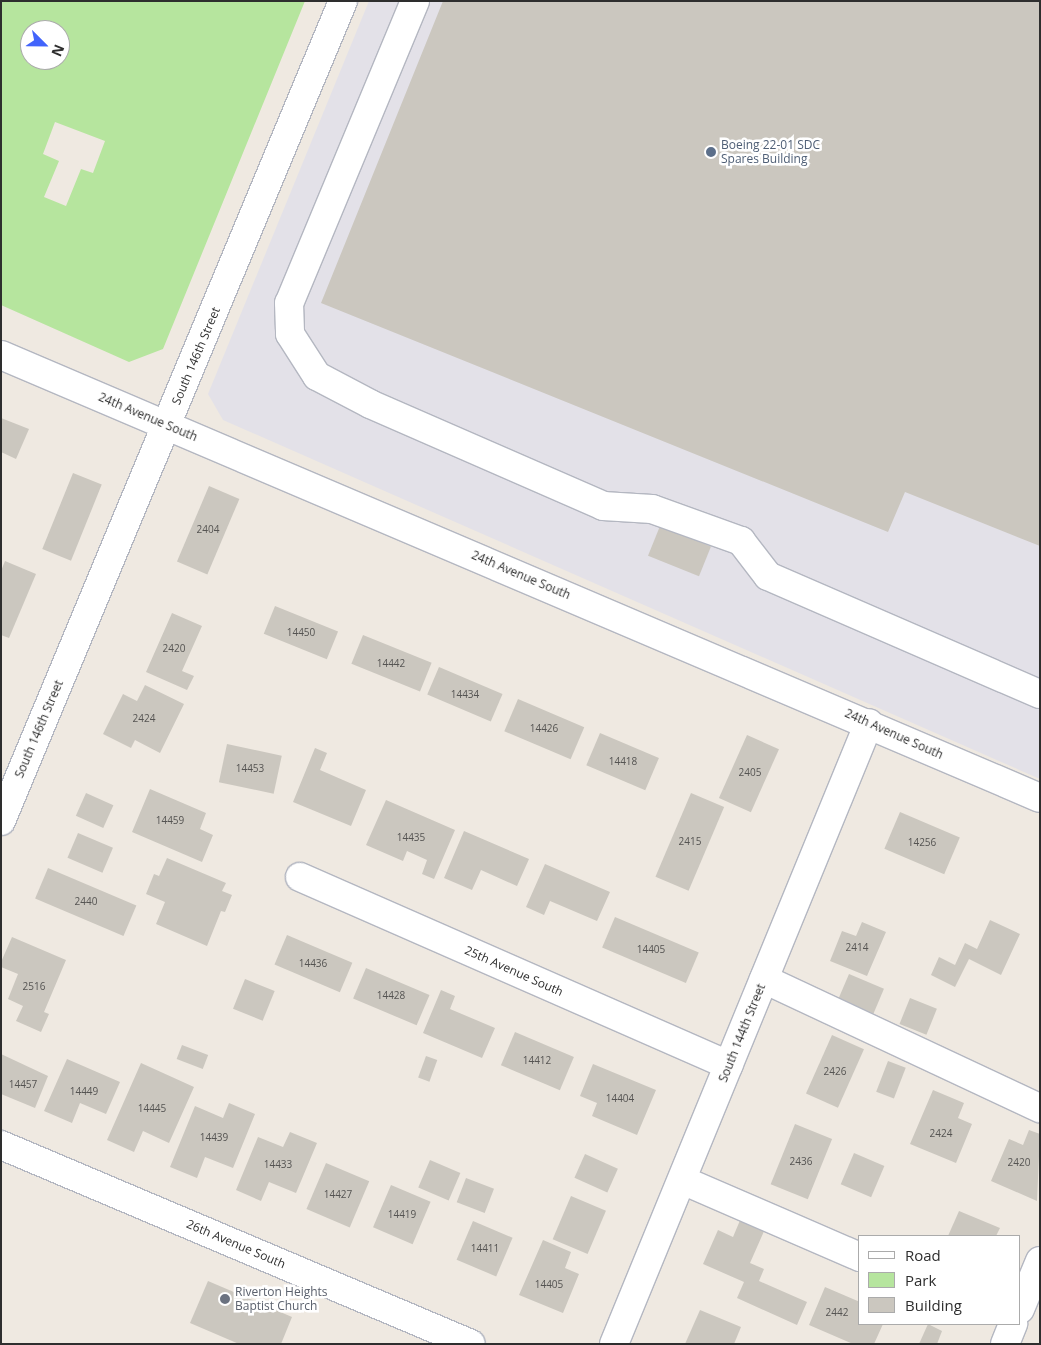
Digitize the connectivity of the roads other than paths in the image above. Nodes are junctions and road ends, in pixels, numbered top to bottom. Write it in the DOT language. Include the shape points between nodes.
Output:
graph roads {
  1 [pos="343,1"];
  2 [pos="415,1"];
  3 [pos="1,355"];
  4 [pos="167,425"];
  5 [pos="1040,694"];
  6 [pos="870,723"];
  7 [pos="1040,798"];
  8 [pos="1,820"];
  9 [pos="300,877"];
  10 [pos="764,979"];
  11 [pos="729,1065"];
  12 [pos="1040,1108"];
  13 [pos="1,1145"];
  14 [pos="682,1180"];
  15 [pos="858,1257"];
  16 [pos="1040,1261"];
  17 [pos="1021,1307"];
  18 [pos="1013,1325"];
  19 [pos="471,1344"];
  20 [pos="614,1344"];
  21 [pos="1006,1344"];
  1 -- 4 [label="street, South 146th Street"];
  2 -- 5 [label="street" via="289,303 290,334 317,376 370,404 604,506 652,510 740,541 768,576"];
  3 -- 4 [label="street, 24th Avenue South"];
  4 -- 6 [label="street, 24th Avenue South"];
  4 -- 8 [label="street, South 146th Street"];
  6 -- 7 [label="street, 24th Avenue South"];
  6 -- 10 [label="street, South 144th Street"];
  9 -- 11 [label="street, 25th Avenue South"];
  10 -- 11 [label="street, South 144th Street"];
  10 -- 12 [label="street"];
  11 -- 14 [label="street, South 144th Street"];
  13 -- 19 [label="street, 26th Avenue South"];
  14 -- 15 [label="street"];
  14 -- 20 [label="street, South 144th Street"];
  16 -- 17 [label="street"];
  18 -- 21 [label="street"];
}
